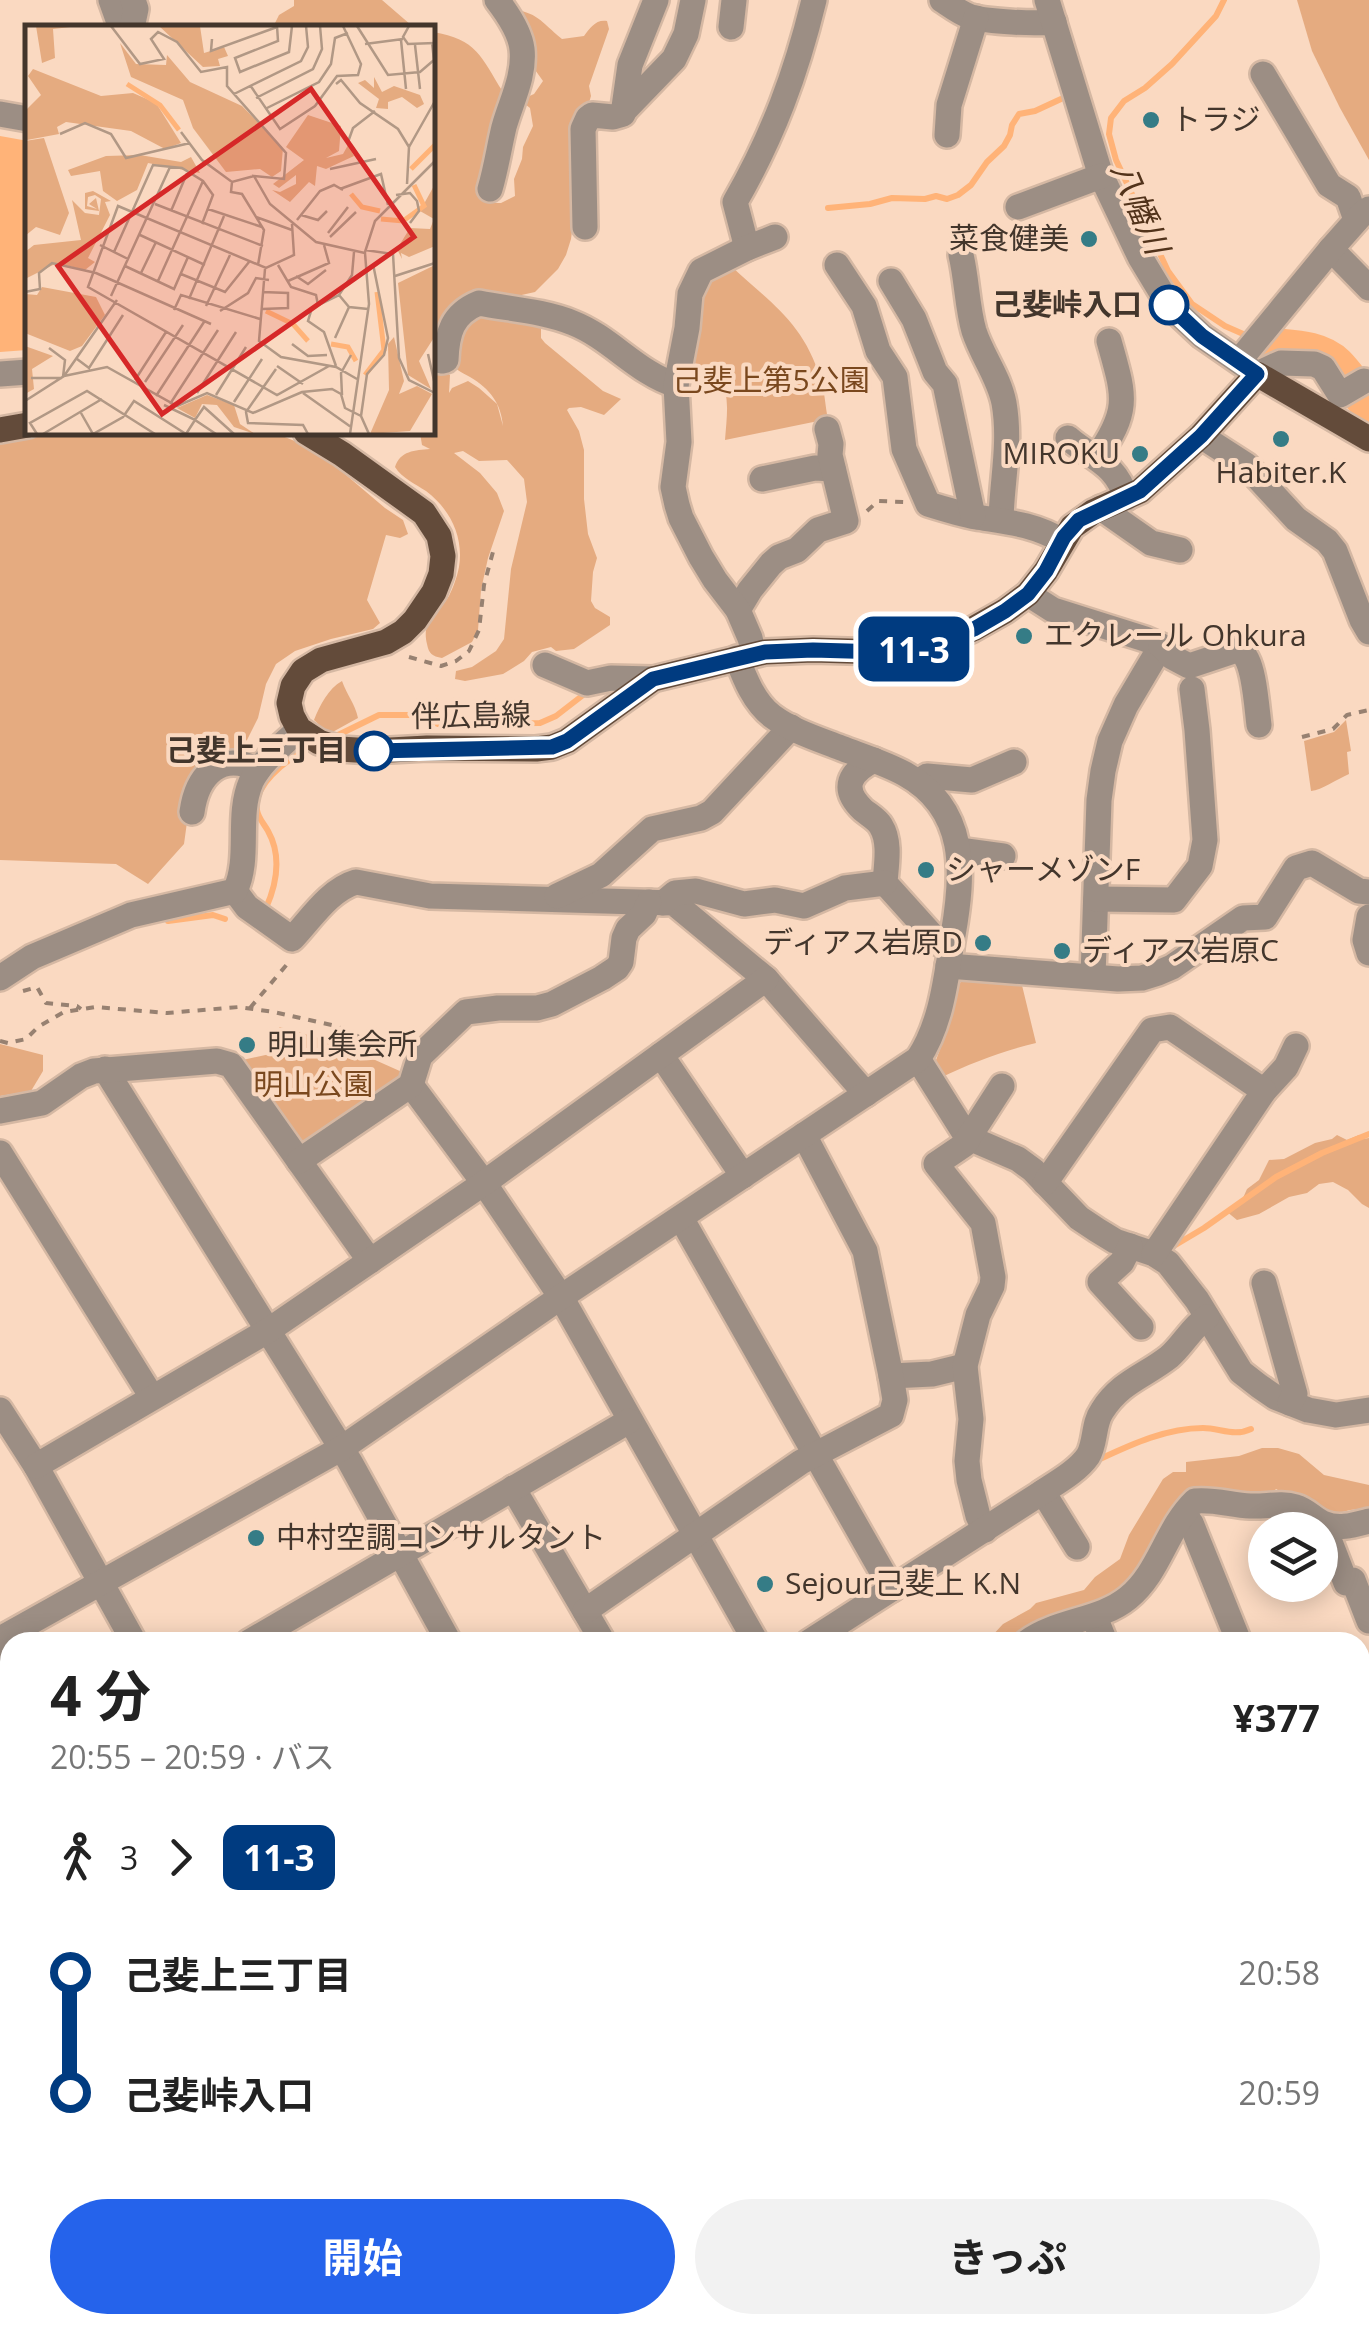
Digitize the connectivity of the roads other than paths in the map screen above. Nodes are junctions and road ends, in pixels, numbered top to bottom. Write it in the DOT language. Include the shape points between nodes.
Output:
graph roads {
  1 [pos="111,0"];
  2 [pos="133,0"];
  3 [pos="496,0"];
  4 [pos="656,0"];
  5 [pos="693,0"];
  6 [pos="734,0"];
  7 [pos="814,0"];
  8 [pos="942,0"];
  9 [pos="1051,11"];
  10 [pos="976,18"];
  11 [pos="119,25"];
  12 [pos="133,25"];
  13 [pos="730,27"];
  14 [pos="1264,74"];
  15 [pos="0,114"];
  16 [pos="623,114"];
  17 [pos="25,118"];
  18 [pos="946,135"];
  19 [pos="1101,176"];
  20 [pos="490,189"];
  21 [pos="1018,207"];
  22 [pos="1362,214"];
  23 [pos="585,227"];
  24 [pos="775,237"];
  25 [pos="748,248"];
  26 [pos="1331,249"];
  27 [pos="961,255"];
  28 [pos="837,266"];
  29 [pos="890,281"];
  30 [pos="1369,288"];
  31 [pos="1109,341"];
  32 [pos="1252,353"];
  33 [pos="435,360"];
  34 [pos="25,372"];
  35 [pos="0,374"];
  36 [pos="1359,384"];
  37 [pos="676,385"];
  38 [pos="25,426"];
  39 [pos="827,429"];
  40 [pos="0,430"];
  41 [pos="311,435"];
  42 [pos="1201,436"];
  43 [pos="1068,438"];
  44 [pos="1369,439"];
  45 [pos="1097,457"];
  46 [pos="833,470"];
  47 [pos="762,478"];
  48 [pos="1126,498"];
  49 [pos="1101,508"];
  50 [pos="973,516"];
  51 [pos="1002,519"];
  52 [pos="1062,541"];
  53 [pos="1180,550"];
  54 [pos="1028,594"];
  55 [pos="738,610"];
  56 [pos="1369,632"];
  57 [pos="1160,646"];
  58 [pos="746,656"];
  59 [pos="544,665"];
  60 [pos="653,679"];
  61 [pos="1192,689"];
  62 [pos="1259,725"];
  63 [pos="791,728"];
  64 [pos="299,729"];
  65 [pos="874,760"];
  66 [pos="1014,762"];
  67 [pos="258,770"];
  68 [pos="919,784"];
  69 [pos="192,812"];
  70 [pos="959,850"];
  71 [pos="1004,856"];
  72 [pos="885,883"];
  73 [pos="234,892"];
  74 [pos="1369,892"];
  75 [pos="552,899"];
  76 [pos="1096,899"];
  77 [pos="656,902"];
  78 [pos="1369,917"];
  79 [pos="1369,953"];
  80 [pos="949,957"];
  81 [pos="1093,976"];
  82 [pos="0,978"];
  83 [pos="766,979"];
  84 [pos="1296,1046"];
  85 [pos="660,1055"];
  86 [pos="918,1059"];
  87 [pos="105,1069"];
  88 [pos="414,1076"];
  89 [pos="1002,1086"];
  90 [pos="1264,1091"];
  91 [pos="866,1094"];
  92 [pos="0,1111"];
  93 [pos="804,1136"];
  94 [pos="967,1137"];
  95 [pos="0,1153"];
  96 [pos="299,1161"];
  97 [pos="743,1176"];
  98 [pos="1045,1183"];
  99 [pos="484,1184"];
  100 [pos="681,1218"];
  101 [pos="1142,1250"];
  102 [pos="370,1260"];
  103 [pos="1272,1289"];
  104 [pos="561,1297"];
  105 [pos="1207,1317"];
  106 [pos="1141,1327"];
  107 [pos="269,1330"];
  108 [pos="966,1366"];
  109 [pos="891,1376"];
  110 [pos="152,1397"];
  111 [pos="1290,1403"];
  112 [pos="0,1410"];
  113 [pos="1369,1410"];
  114 [pos="629,1421"];
  115 [pos="342,1448"];
  116 [pos="816,1454"];
  117 [pos="36,1466"];
  118 [pos="514,1488"];
  119 [pos="1043,1492"];
  120 [pos="1304,1512"];
  121 [pos="1186,1518"];
  122 [pos="1369,1520"];
  123 [pos="1338,1525"];
  124 [pos="985,1530"];
  125 [pos="695,1534"];
  126 [pos="1077,1547"];
  127 [pos="400,1554"];
  128 [pos="1338,1562"];
  129 [pos="102,1582"];
  130 [pos="892,1589"];
  131 [pos="585,1611"];
  132 [pos="1369,1621"];
  133 [pos="13,1632"];
  134 [pos="129,1632"];
  135 [pos="287,1632"];
  136 [pos="443,1632"];
  137 [pos="597,1632"];
  138 [pos="750,1632"];
  139 [pos="825,1632"];
  140 [pos="1046,1632"];
  141 [pos="1235,1632"];
  1 -- 11 [label="street"];
  2 -- 12 [label="street"];
  3 -- 20 [label="street" via="522,55"];
  4 -- 16 [label="street" via="630,65"];
  5 -- 16 [label="street" via="674,59"];
  6 -- 13 [label="street"];
  7 -- 25 [label="street" via="775,125 735,202"];
  8 -- 10 [label="street"];
  9 -- 10 [label="street" via="1040,23"];
  9 -- 19 [label="street"];
  10 -- 18 [label="street"];
  14 -- 22 [label="street" via="1328,185"];
  15 -- 17 [label="street"];
  16 -- 23 [label="street" via="588,118"];
  19 -- 21 [label="street"];
  19 -- 32 [label="street" via="1169,305 1202,336"];
  22 -- 26 [label="street"];
  24 -- 25 [label="street"];
  25 -- 37 [label="street" via="701,271 694,283"];
  26 -- 30 [label="street"];
  26 -- 32 [label="street"];
  27 -- 51 [label="street" via="974,330 1004,403"];
  28 -- 50 [label="street" via="864,306 878,351 895,377 904,449 928,504"];
  29 -- 50 [label="street" via="945,384"];
  31 -- 45 [label="street" via="1123,402"];
  32 -- 36 [label="street" via="1323,368 1340,395"];
  32 -- 42 [label="main road, 伴広島線"];
  32 -- 44 [label="main road"];
  33 -- 37 [label="street" via="446,360 452,324 478,304 574,323"];
  34 -- 35 [label="street"];
  37 -- 55 [label="street" via="677,505"];
  38 -- 40 [label="main road"];
  39 -- 46 [label="street"];
  41 -- 64 [label="main road" via="430,519 444,556 438,583 415,620 392,640 302,671 290,694"];
  42 -- 48 [label="main road, 伴広島線"];
  42 -- 56 [label="street" via="1246,465 1296,519 1327,541"];
  43 -- 45 [label="street"];
  45 -- 48 [label="street" via="1120,480"];
  46 -- 47 [label="street"];
  46 -- 55 [label="street" via="846,521 818,530 770,564"];
  48 -- 49 [label="main road, 伴広島線"];
  49 -- 52 [label="main road, 伴広島線" via="1079,520"];
  49 -- 53 [label="street" via="1151,543"];
  50 -- 51 [label="street"];
  51 -- 52 [label="street"];
  52 -- 54 [label="main road, 伴広島線"];
  54 -- 57 [label="street" via="1053,610"];
  54 -- 58 [label="main road, 伴広島線" via="974,629 918,648"];
  55 -- 58 [label="street" via="750,638"];
  57 -- 62 [label="street" via="1189,666 1234,651 1247,656"];
  57 -- 76 [label="street" via="1110,742 1098,800"];
  58 -- 60 [label="main road, 伴広島線"];
  58 -- 63 [label="street" via="752,692"];
  59 -- 60 [label="street" via="581,682"];
  60 -- 64 [label="main road, 伴広島線" via="552,747 356,750 329,746"];
  61 -- 76 [label="street" via="1205,840 1200,866 1174,900"];
  63 -- 65 [label="street"];
  63 -- 75 [label="street" via="712,812 652,829 600,875"];
  64 -- 67 [label="street"];
  65 -- 68 [label="street"];
  65 -- 72 [label="street" via="855,772 850,790 884,831"];
  66 -- 68 [label="street" via="972,780 927,776"];
  67 -- 69 [label="street" via="236,762 217,766 196,794"];
  67 -- 73 [label="street" via="247,795"];
  68 -- 70 [label="street" via="948,816"];
  70 -- 71 [label="street"];
  70 -- 80 [label="street"];
  72 -- 77 [label="street" via="845,888 804,906 775,900 744,904 696,891"];
  72 -- 80 [label="street"];
  73 -- 75 [label="street" via="292,939 332,895 356,882 430,896"];
  73 -- 82 [label="street" via="131,915 32,957"];
  74 -- 81 [label="street" via="1305,864 1265,917 1243,918 1172,967 1142,978"];
  75 -- 77 [label="street"];
  76 -- 81 [label="street"];
  77 -- 83 [label="street" via="674,903"];
  77 -- 88 [label="street" via="628,929 616,968 552,1004 466,1012 420,1056"];
  78 -- 79 [label="street"];
  80 -- 81 [label="street"];
  80 -- 86 [label="street" via="934,1029"];
  83 -- 85 [label="street"];
  83 -- 91 [label="street"];
  84 -- 90 [label="street"];
  85 -- 97 [label="street"];
  85 -- 99 [label="street"];
  86 -- 91 [label="street"];
  86 -- 94 [label="street"];
  87 -- 92 [label="street" via="81,1076 42,1103"];
  87 -- 96 [label="street" via="231,1065"];
  87 -- 107 [label="street"];
  88 -- 96 [label="street"];
  88 -- 99 [label="street"];
  89 -- 94 [label="street"];
  90 -- 98 [label="street" via="1170,1027 1152,1030"];
  90 -- 101 [label="street"];
  91 -- 93 [label="street"];
  93 -- 97 [label="street"];
  93 -- 109 [label="street" via="865,1251"];
  94 -- 98 [label="street" via="1018,1159"];
  94 -- 108 [label="street" via="936,1164 983,1223 993,1277"];
  95 -- 110 [label="street"];
  96 -- 102 [label="street"];
  97 -- 100 [label="street"];
  98 -- 101 [label="street" via="1079,1218"];
  99 -- 102 [label="street"];
  99 -- 104 [label="street"];
  100 -- 104 [label="street"];
  100 -- 116 [label="street"];
  101 -- 105 [label="street" via="1168,1262"];
  101 -- 106 [label="street" via="1100,1282"];
  102 -- 107 [label="street"];
  103 -- 111 [label="street" via="1295,1394"];
  104 -- 114 [label="street"];
  104 -- 115 [label="street"];
  105 -- 111 [label="street" via="1241,1372"];
  105 -- 119 [label="street" via="1170,1356 1122,1387 1096,1422 1089,1454"];
  107 -- 110 [label="street"];
  107 -- 115 [label="street"];
  108 -- 109 [label="street"];
  108 -- 124 [label="street" via="969,1480"];
  109 -- 116 [label="street" via="891,1415"];
  110 -- 117 [label="street"];
  111 -- 113 [label="street" via="1336,1415"];
  112 -- 117 [label="street"];
  114 -- 118 [label="street"];
  114 -- 125 [label="street"];
  115 -- 127 [label="street"];
  115 -- 129 [label="street"];
  116 -- 125 [label="street"];
  116 -- 130 [label="street"];
  117 -- 129 [label="street"];
  118 -- 127 [label="street"];
  118 -- 131 [label="street"];
  119 -- 124 [label="street"];
  119 -- 126 [label="street"];
  120 -- 140 [label="street" via="1278,1504 1195,1501 1151,1574 1124,1602"];
  121 -- 141 [label="street"];
  122 -- 123 [label="street"];
  124 -- 130 [label="street"];
  125 -- 131 [label="street"];
  125 -- 138 [label="street"];
  127 -- 135 [label="street"];
  127 -- 136 [label="street"];
  128 -- 132 [label="street"];
  129 -- 133 [label="street"];
  129 -- 134 [label="street"];
  130 -- 139 [label="street"];
  131 -- 137 [label="street"];
}
